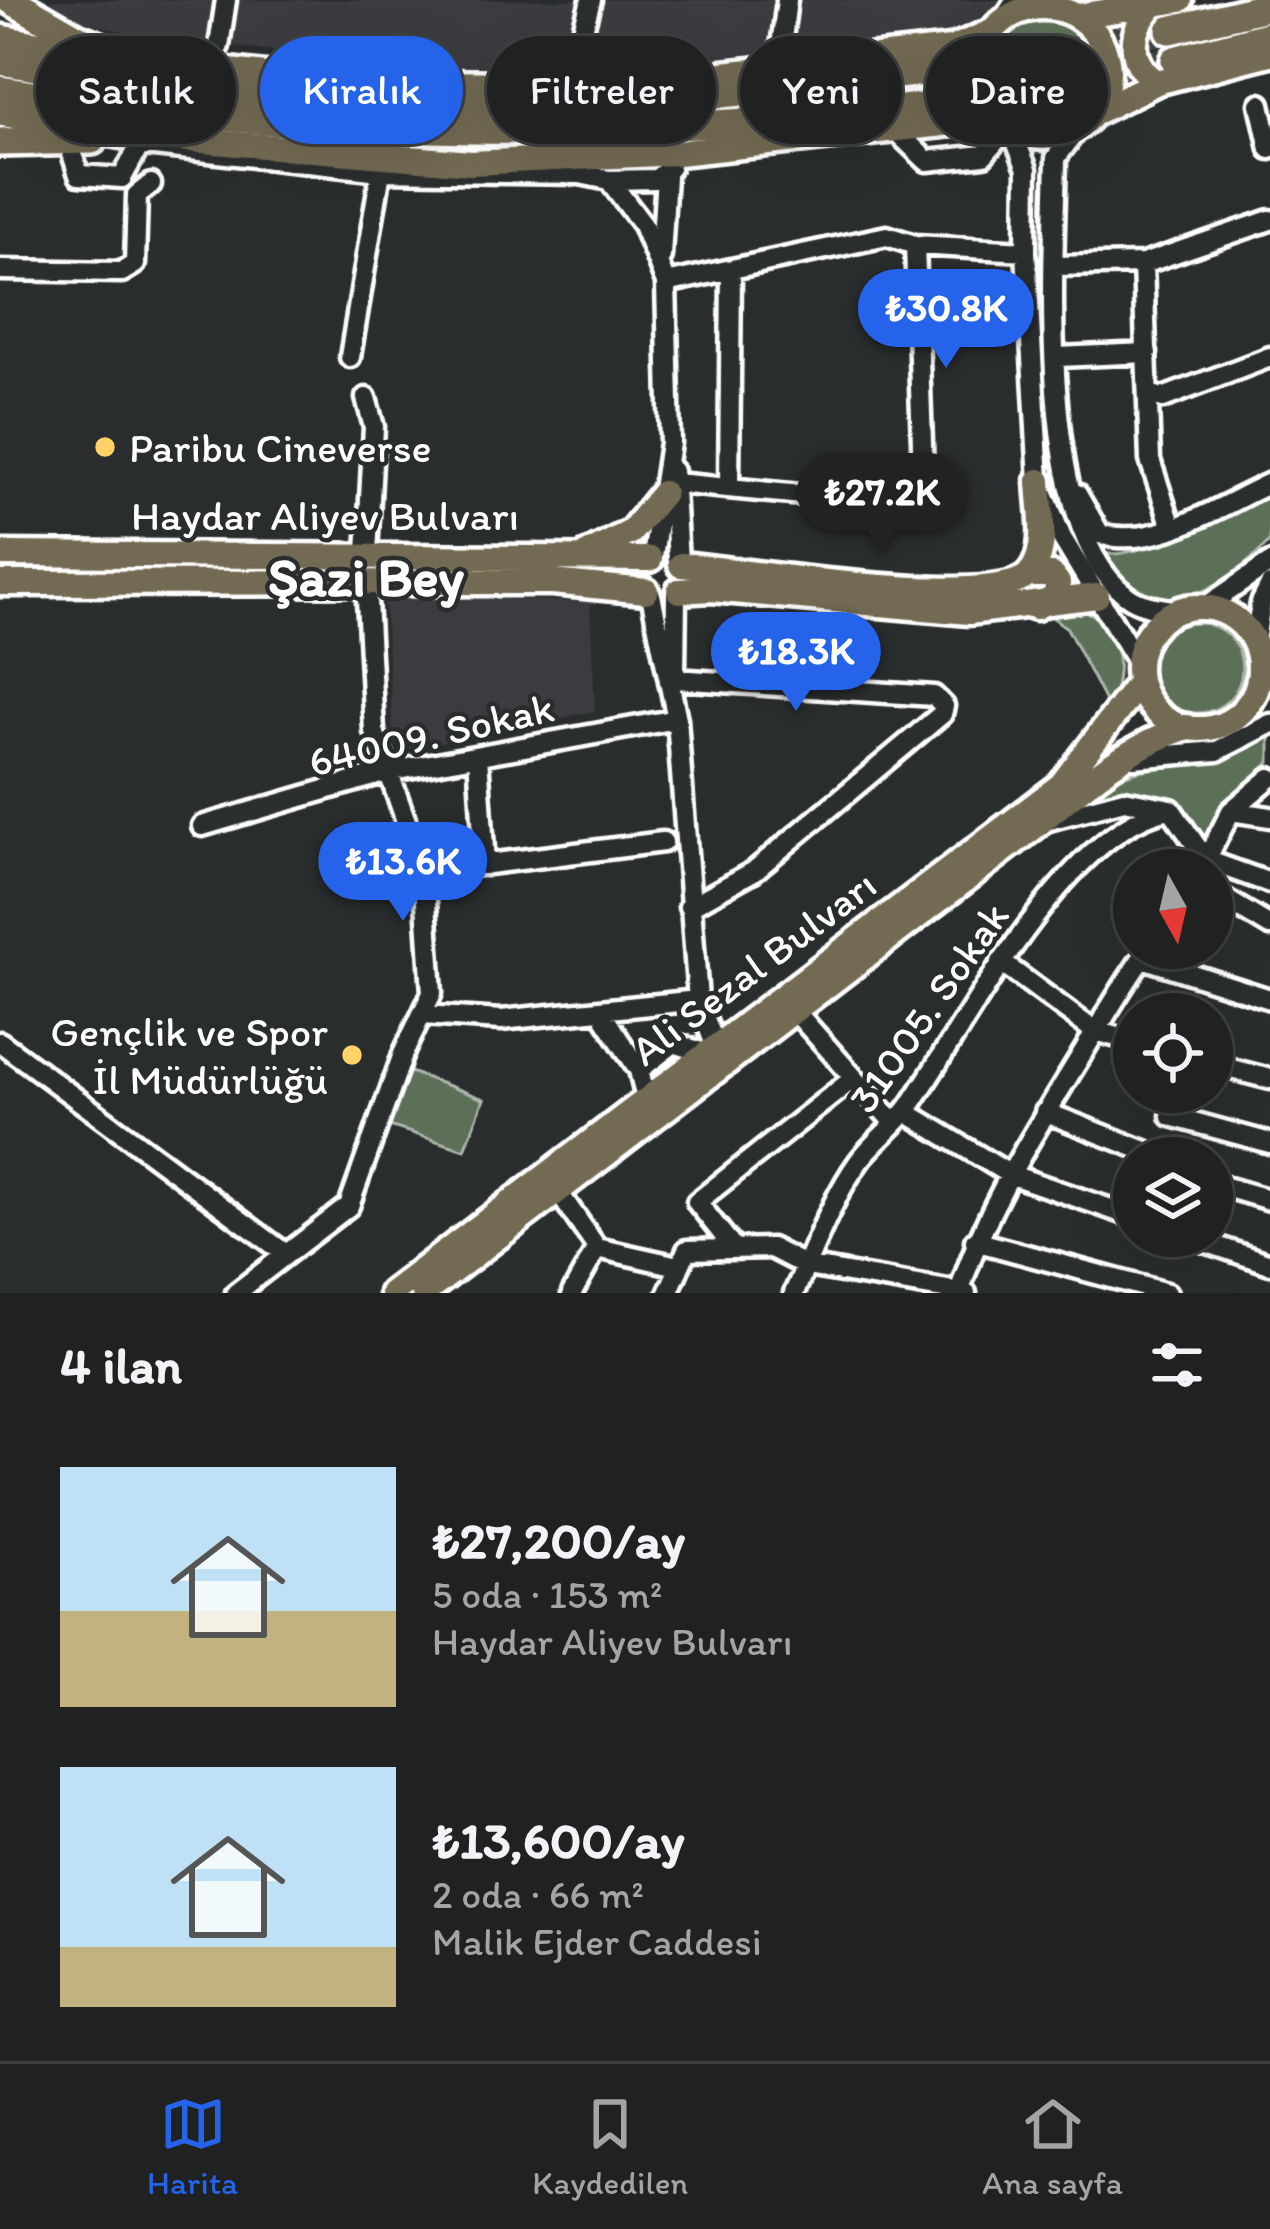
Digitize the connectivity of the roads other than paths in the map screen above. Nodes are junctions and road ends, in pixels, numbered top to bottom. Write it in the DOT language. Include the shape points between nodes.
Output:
graph roads {
  1 [pos="11,0"];
  2 [pos="226,0"];
  3 [pos="591,0"];
  4 [pos="787,0"];
  5 [pos="1180,0"];
  6 [pos="1270,6"];
  7 [pos="1150,8"];
  8 [pos="1072,10"];
  9 [pos="1004,17"];
  10 [pos="584,26"];
  11 [pos="1170,30"];
  12 [pos="1270,35"];
  13 [pos="74,36"];
  14 [pos="221,36"];
  15 [pos="782,36"];
  16 [pos="1097,36"];
  17 [pos="0,39"];
  18 [pos="36,45"];
  19 [pos="1270,53"];
  20 [pos="902,55"];
  21 [pos="1175,60"];
  22 [pos="0,61"];
  23 [pos="236,72"];
  24 [pos="926,72"];
  25 [pos="740,74"];
  26 [pos="1157,82"];
  27 [pos="0,90"];
  28 [pos="1261,104"];
  29 [pos="926,106"];
  30 [pos="1108,108"];
  31 [pos="0,112"];
  32 [pos="36,120"];
  33 [pos="926,129"];
  34 [pos="36,141"];
  35 [pos="0,142"];
  36 [pos="45,144"];
  37 [pos="59,144"];
  38 [pos="133,144"];
  39 [pos="159,144"];
  40 [pos="180,144"];
  41 [pos="1015,144"];
  42 [pos="1067,144"];
  43 [pos="1270,149"];
  44 [pos="0,155"];
  45 [pos="672,164"];
  46 [pos="381,171"];
  47 [pos="609,180"];
  48 [pos="151,184"];
  49 [pos="1270,220"];
  50 [pos="915,245"];
  51 [pos="1026,251"];
  52 [pos="661,261"];
  53 [pos="1143,264"];
  54 [pos="1055,266"];
  55 [pos="0,270"];
  56 [pos="731,270"];
  57 [pos="666,283"];
  58 [pos="1148,353"];
  59 [pos="350,357"];
  60 [pos="1058,357"];
  61 [pos="1270,357"];
  62 [pos="1148,394"];
  63 [pos="366,398"];
  64 [pos="1061,455"];
  65 [pos="1039,481"];
  66 [pos="1270,483"];
  67 [pos="729,486"];
  68 [pos="669,488"];
  69 [pos="1172,527"];
  70 [pos="0,554"];
  71 [pos="367,554"];
  72 [pos="581,556"];
  73 [pos="666,561"];
  74 [pos="1270,562"];
  75 [pos="1030,575"];
  76 [pos="366,580"];
  77 [pos="0,584"];
  78 [pos="1270,585"];
  79 [pos="663,593"];
  80 [pos="1097,596"];
  81 [pos="1205,607"];
  82 [pos="1034,608"];
  83 [pos="1179,610"];
  84 [pos="1261,653"];
  85 [pos="1138,673"];
  86 [pos="674,686"];
  87 [pos="1270,706"];
  88 [pos="1241,712"];
  89 [pos="677,719"];
  90 [pos="1270,724"];
  91 [pos="1187,727"];
  92 [pos="478,755"];
  93 [pos="1100,770"];
  94 [pos="387,772"];
  95 [pos="1270,778"];
  96 [pos="1171,809"];
  97 [pos="1231,811"];
  98 [pos="1270,817"];
  99 [pos="1040,823"];
  100 [pos="202,826"];
  101 [pos="663,842"];
  102 [pos="1195,849"];
  103 [pos="1212,849"];
  104 [pos="485,865"];
  105 [pos="424,872"];
  106 [pos="1233,873"];
  107 [pos="1270,883"];
  108 [pos="1233,904"];
  109 [pos="689,908"];
  110 [pos="1270,926"];
  111 [pos="1001,962"];
  112 [pos="1135,969"];
  113 [pos="1189,969"];
  114 [pos="1270,999"];
  115 [pos="698,1000"];
  116 [pos="795,1011"];
  117 [pos="423,1015"];
  118 [pos="606,1020"];
  119 [pos="1093,1030"];
  120 [pos="1113,1036"];
  121 [pos="0,1042"];
  122 [pos="710,1049"];
  123 [pos="1233,1069"];
  124 [pos="639,1070"];
  125 [pos="854,1078"];
  126 [pos="1270,1079"];
  127 [pos="646,1098"];
  128 [pos="1045,1112"];
  129 [pos="1171,1116"];
  130 [pos="900,1117"];
  131 [pos="1113,1139"];
  132 [pos="1270,1143"];
  133 [pos="1009,1174"];
  134 [pos="1233,1189"];
  135 [pos="557,1190"];
  136 [pos="1270,1200"];
  137 [pos="1113,1210"];
  138 [pos="975,1240"];
  139 [pos="732,1246"];
  140 [pos="597,1248"];
  141 [pos="1233,1252"];
  142 [pos="286,1254"];
  143 [pos="682,1258"];
  144 [pos="1270,1264"];
  145 [pos="806,1266"];
  146 [pos="892,1288"];
  147 [pos="1129,1289"];
  148 [pos="961,1292"];
  149 [pos="236,1293"];
  150 [pos="392,1293"];
  151 [pos="424,1293"];
  152 [pos="572,1293"];
  153 [pos="668,1293"];
  154 [pos="794,1293"];
  155 [pos="1167,1293"];
  1 -- 13 [label="highway"];
  2 -- 14 [label="street"];
  3 -- 10 [label="street"];
  4 -- 15 [label="street"];
  5 -- 7 [label="main road"];
  6 -- 11 [label="highway"];
  7 -- 8 [label="main road"];
  7 -- 26 [label="main road" via="1133,32 1133,48"];
  8 -- 9 [label="main road" via="1037,6"];
  8 -- 16 [label="main road"];
  9 -- 20 [label="main road" via="951,49"];
  12 -- 21 [label="highway"];
  17 -- 18 [label="highway"];
  19 -- 26 [label="main road"];
  22 -- 24 [label="highway" via="228,94 398,106 632,101"];
  23 -- 25 [label="main road" via="441,86 621,85"];
  26 -- 30 [label="main road"];
  27 -- 29 [label="highway" via="375,131 683,128"];
  28 -- 43 [label="street"];
  31 -- 32 [label="highway"];
  33 -- 45 [label="main road"];
  34 -- 35 [label="highway"];
  36 -- 44 [label="street"];
  37 -- 38 [label="street" via="79,176 122,178"];
  39 -- 46 [label="street"];
  40 -- 45 [label="main road" via="471,163"];
  41 -- 51 [label="street" via="1027,169"];
  42 -- 54 [label="street" via="1056,158"];
  45 -- 47 [label="street" via="643,182"];
  45 -- 52 [label="street"];
  46 -- 47 [label="street"];
  46 -- 59 [label="street"];
  47 -- 52 [label="street"];
  48 -- 55 [label="street" via="137,195 135,264 122,272"];
  49 -- 53 [label="street"];
  50 -- 51 [label="street"];
  50 -- 56 [label="street" via="887,236"];
  50 -- 67 [label="street" via="924,500 918,506"];
  51 -- 65 [label="street"];
  52 -- 57 [label="street"];
  53 -- 54 [label="street"];
  53 -- 58 [label="street"];
  54 -- 60 [label="street"];
  56 -- 57 [label="street"];
  56 -- 67 [label="street"];
  57 -- 68 [label="street"];
  58 -- 60 [label="street"];
  58 -- 62 [label="street"];
  60 -- 64 [label="street"];
  61 -- 62 [label="street" via="1163,398"];
  62 -- 69 [label="street" via="1150,460"];
  63 -- 71 [label="street" via="374,416"];
  64 -- 69 [label="street" via="1100,534 1121,540"];
  64 -- 83 [label="street" via="1071,510 1093,556 1126,595"];
  65 -- 75 [label="main road" via="1042,550"];
  65 -- 80 [label="street" via="1061,538"];
  66 -- 69 [label="street"];
  67 -- 68 [label="street"];
  68 -- 72 [label="main road" via="631,532"];
  68 -- 73 [label="street"];
  70 -- 71 [label="main road, Haydar Aliyev Bulvarı"];
  71 -- 72 [label="main road, Haydar Aliyev Bulvarı"];
  72 -- 73 [label="main road, Haydar Aliyev Bulvarı"];
  73 -- 75 [label="main road, Haydar Aliyev Bulvarı" via="922,592 1003,589"];
  73 -- 79 [label="main road" via="684,575"];
  73 -- 79 [label="main road" via="641,574"];
  74 -- 81 [label="street"];
  75 -- 82 [label="main road" via="1052,575 1058,583 1055,597"];
  76 -- 77 [label="main road, Haydar Aliyev Bulvarı"];
  76 -- 79 [label="main road, Haydar Aliyev Bulvarı" via="551,582"];
  76 -- 94 [label="street" via="374,731"];
  78 -- 84 [label="street" via="1261,603"];
  79 -- 82 [label="main road, Haydar Aliyev Bulvarı" via="711,589 946,611"];
  79 -- 86 [label="street"];
  80 -- 82 [label="main road, Haydar Aliyev Bulvarı"];
  80 -- 85 [label="street"];
  81 -- 83 [label="main road"];
  81 -- 84 [label="main road" via="1243,624"];
  83 -- 85 [label="main road" via="1153,628"];
  84 -- 88 [label="main road" via="1259,682"];
  85 -- 91 [label="main road" via="1160,716"];
  85 -- 122 [label="main road, Ali Sezal Bulvarı" via="1061,785"];
  86 -- 89 [label="street"];
  86 -- 109 [label="street" via="934,696 944,710 754,871"];
  87 -- 88 [label="main road"];
  88 -- 91 [label="main road" via="1219,726"];
  89 -- 92 [label="street, 64009. Sokak"];
  89 -- 109 [label="street"];
  90 -- 93 [label="street" via="1217,751 1161,752"];
  91 -- 93 [label="main road, Ali Sezal Bulvarı" via="1147,740"];
  92 -- 94 [label="street, 64009. Sokak"];
  92 -- 104 [label="street"];
  93 -- 99 [label="main road, Ali Sezal Bulvarı"];
  94 -- 100 [label="street, 64009. Sokak"];
  94 -- 105 [label="street"];
  95 -- 97 [label="street"];
  96 -- 99 [label="street" via="1124,800"];
  96 -- 102 [label="street"];
  96 -- 111 [label="street, 31005. Sokak" via="1138,815 1051,897"];
  97 -- 98 [label="street"];
  97 -- 103 [label="street"];
  99 -- 116 [label="main road, Ali Sezal Bulvarı"];
  101 -- 104 [label="street"];
  104 -- 105 [label="street"];
  105 -- 117 [label="street" via="434,962"];
  106 -- 107 [label="street"];
  108 -- 110 [label="street"];
  109 -- 115 [label="street"];
  111 -- 119 [label="street"];
  111 -- 130 [label="street, 31005. Sokak"];
  112 -- 119 [label="street"];
  113 -- 114 [label="street"];
  115 -- 117 [label="street" via="501,1021"];
  115 -- 122 [label="street"];
  116 -- 125 [label="street"];
  116 -- 135 [label="main road, Ali Sezal Bulvarı"];
  117 -- 142 [label="street" via="349,1206"];
  118 -- 124 [label="street"];
  119 -- 120 [label="street"];
  119 -- 128 [label="street"];
  121 -- 142 [label="street"];
  122 -- 124 [label="street" via="674,1043"];
  122 -- 127 [label="main road, Ali Sezal Bulvarı"];
  123 -- 126 [label="street"];
  124 -- 127 [label="street"];
  125 -- 130 [label="street"];
  125 -- 139 [label="street" via="697,1202"];
  127 -- 150 [label="main road, Ali Sezal Bulvarı"];
  128 -- 131 [label="street"];
  128 -- 133 [label="street"];
  129 -- 132 [label="street"];
  130 -- 133 [label="street"];
  130 -- 145 [label="street, 31005. Sokak" via="858,1162"];
  133 -- 137 [label="street"];
  133 -- 138 [label="street"];
  134 -- 136 [label="street"];
  135 -- 140 [label="street"];
  135 -- 151 [label="main road, Ali Sezal Bulvarı"];
  138 -- 147 [label="street"];
  138 -- 148 [label="street"];
  139 -- 143 [label="street"];
  139 -- 145 [label="street" via="771,1248"];
  140 -- 143 [label="street"];
  140 -- 152 [label="street"];
  141 -- 144 [label="street"];
  142 -- 149 [label="street"];
  143 -- 153 [label="street"];
  145 -- 146 [label="street"];
  145 -- 154 [label="street, 31005. Sokak"];
  146 -- 148 [label="street"];
  147 -- 155 [label="street"];
}
